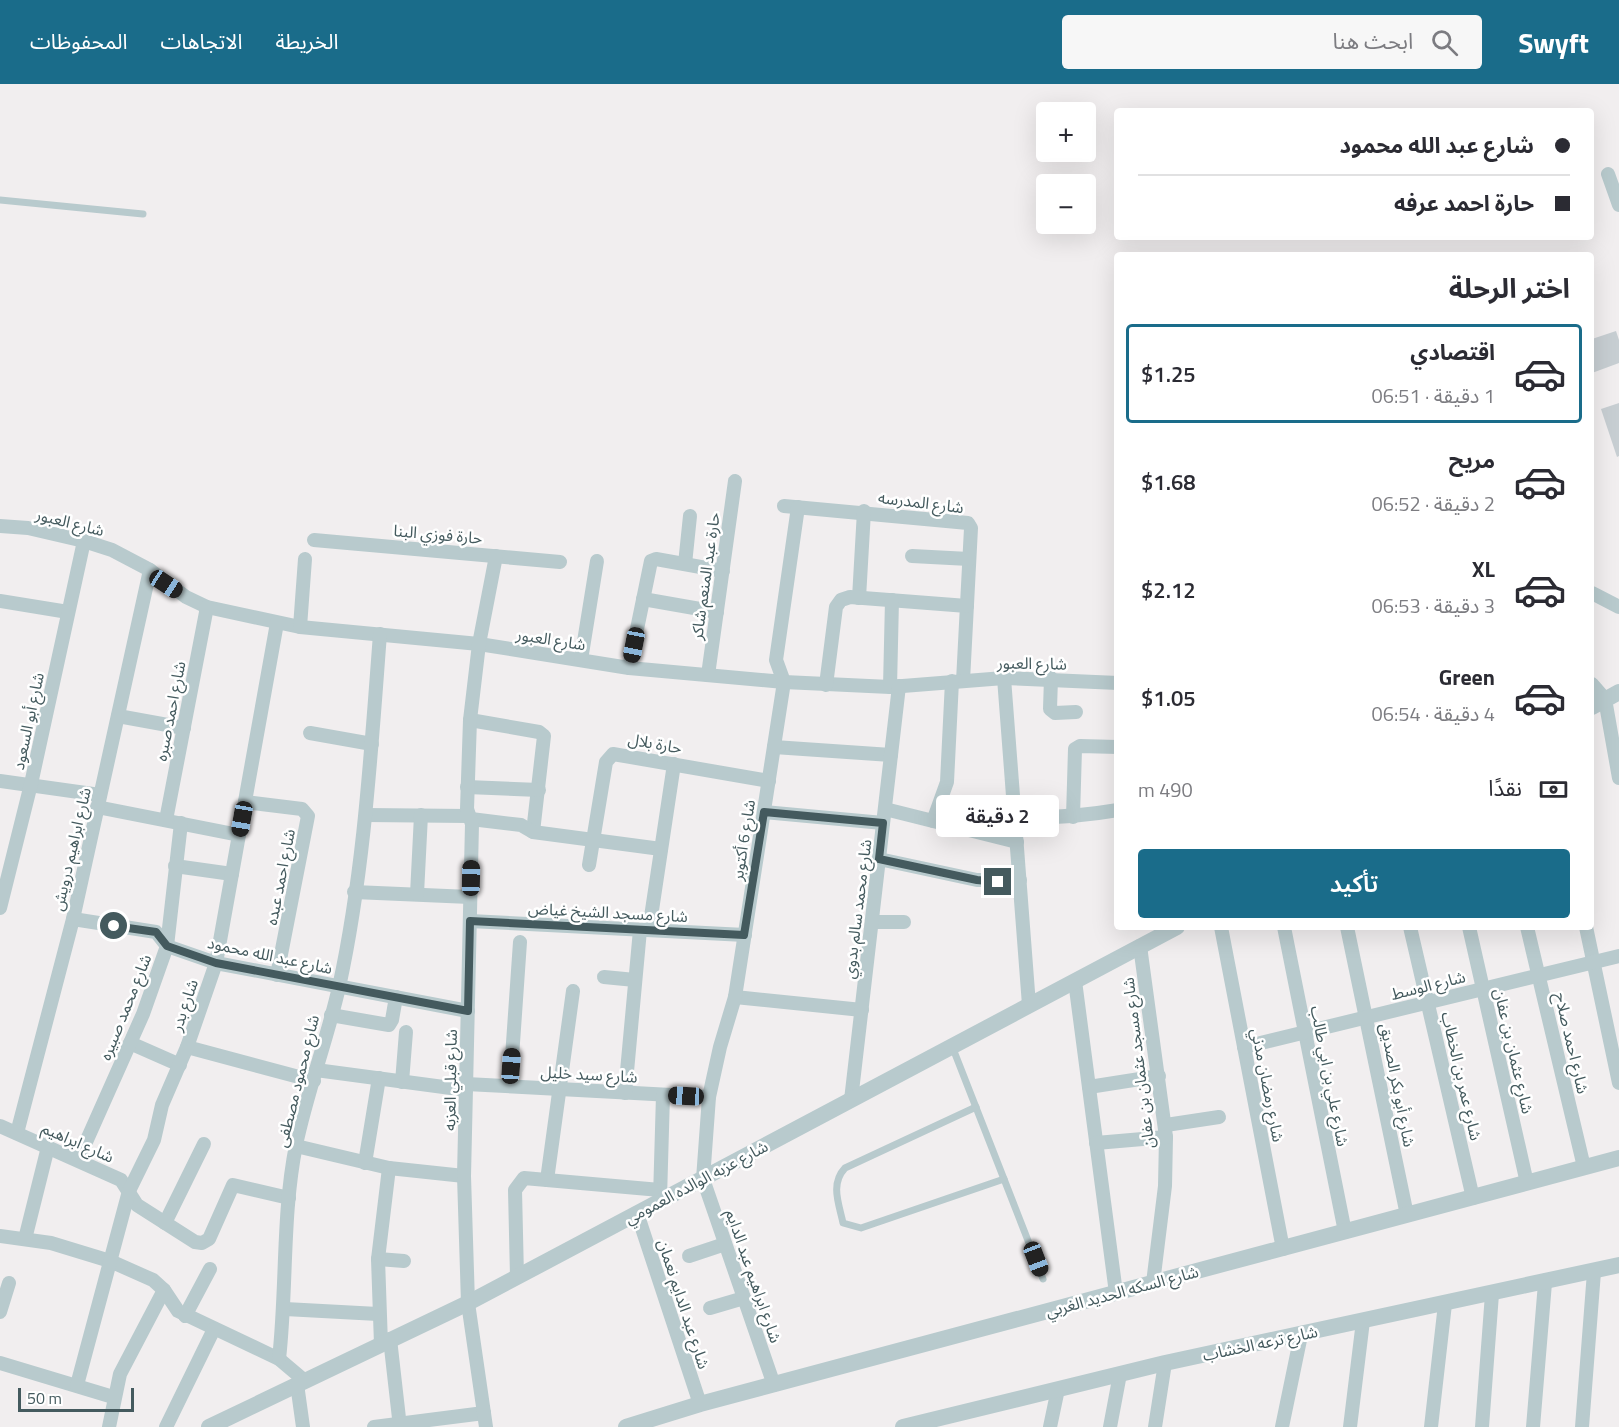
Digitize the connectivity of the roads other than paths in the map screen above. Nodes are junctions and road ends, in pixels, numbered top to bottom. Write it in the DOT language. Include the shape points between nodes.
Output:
graph roads {
  1 [pos="1608,174"];
  2 [pos="0,200"];
  3 [pos="1619,205"];
  4 [pos="143,214"];
  5 [pos="735,481"];
  6 [pos="784,506"];
  7 [pos="798,507"];
  8 [pos="864,511"];
  9 [pos="690,516"];
  10 [pos="0,526"];
  11 [pos="314,540"];
  12 [pos="84,541"];
  13 [pos="496,556"];
  14 [pos="912,556"];
  15 [pos="305,559"];
  16 [pos="969,559"];
  17 [pos="597,561"];
  18 [pos="560,562"];
  19 [pos="686,564"];
  20 [pos="150,570"];
  21 [pos="723,571"];
  22 [pos="1594,594"];
  23 [pos="859,598"];
  24 [pos="643,599"];
  25 [pos="892,600"];
  26 [pos="0,601"];
  27 [pos="967,606"];
  28 [pos="207,607"];
  29 [pos="1619,607"];
  30 [pos="68,612"];
  31 [pos="717,612"];
  32 [pos="277,623"];
  33 [pos="300,627"];
  34 [pos="380,634"];
  35 [pos="479,644"];
  36 [pos="581,660"];
  37 [pos="629,668"];
  38 [pos="708,675"];
  39 [pos="1004,678"];
  40 [pos="1051,678"];
  41 [pos="958,681"];
  42 [pos="784,682"];
  43 [pos="1114,683"];
  44 [pos="826,685"];
  45 [pos="895,686"];
  46 [pos="1594,686"];
  47 [pos="1605,699"];
  48 [pos="1076,712"];
  49 [pos="118,716"];
  50 [pos="470,720"];
  51 [pos="184,728"];
  52 [pos="310,733"];
  53 [pos="372,744"];
  54 [pos="774,747"];
  55 [pos="1114,747"];
  56 [pos="891,755"];
  57 [pos="674,764"];
  58 [pos="1619,778"];
  59 [pos="0,781"];
  60 [pos="769,781"];
  61 [pos="31,784"];
  62 [pos="467,787"];
  63 [pos="538,790"];
  64 [pos="99,801"];
  65 [pos="245,802"];
  66 [pos="1114,811"];
  67 [pos="764,812"];
  68 [pos="980,814"];
  69 [pos="366,815"];
  70 [pos="421,815"];
  71 [pos="884,816"];
  72 [pos="1073,817"];
  73 [pos="470,818"];
  74 [pos="1015,819"];
  75 [pos="166,820"];
  76 [pos="933,821"];
  77 [pos="181,823"];
  78 [pos="533,832"];
  79 [pos="239,835"];
  80 [pos="593,840"];
  81 [pos="1017,842"];
  82 [pos="661,849"];
  83 [pos="6,857"];
  84 [pos="879,859"];
  85 [pos="589,865"];
  86 [pos="176,866"];
  87 [pos="232,874"];
  88 [pos="1020,880"];
  89 [pos="354,892"];
  90 [pos="417,894"];
  91 [pos="470,897"];
  92 [pos="0,908"];
  93 [pos="73,918"];
  94 [pos="470,921"];
  95 [pos="872,922"];
  96 [pos="904,922"];
  97 [pos="645,930"];
  98 [pos="1171,930"];
  99 [pos="1222,930"];
  100 [pos="1285,930"];
  101 [pos="1348,930"];
  102 [pos="1411,930"];
  103 [pos="1470,930"];
  104 [pos="1528,930"];
  105 [pos="1587,930"];
  106 [pos="744,935"];
  107 [pos="520,942"];
  108 [pos="167,946"];
  109 [pos="1140,946"];
  110 [pos="1619,956"];
  111 [pos="1593,962"];
  112 [pos="216,963"];
  113 [pos="278,975"];
  114 [pos="1539,975"];
  115 [pos="604,977"];
  116 [pos="635,980"];
  117 [pos="1075,981"];
  118 [pos="339,987"];
  119 [pos="1483,989"];
  120 [pos="573,991"];
  121 [pos="396,997"];
  122 [pos="735,997"];
  123 [pos="1427,1002"];
  124 [pos="1029,1005"];
  125 [pos="862,1010"];
  126 [pos="468,1011"];
  127 [pos="331,1015"];
  128 [pos="1367,1017"];
  129 [pos="406,1032"];
  130 [pos="1305,1032"];
  131 [pos="130,1043"];
  132 [pos="952,1046"];
  133 [pos="187,1047"];
  134 [pos="1244,1047"];
  135 [pos="180,1065"];
  136 [pos="315,1075"];
  137 [pos="1159,1076"];
  138 [pos="379,1078"];
  139 [pos="402,1082"];
  140 [pos="1619,1083"];
  141 [pos="510,1086"];
  142 [pos="466,1087"];
  143 [pos="1089,1087"];
  144 [pos="559,1089"];
  145 [pos="625,1093"];
  146 [pos="663,1095"];
  147 [pos="709,1097"];
  148 [pos="851,1100"];
  149 [pos="976,1107"];
  150 [pos="1219,1117"];
  151 [pos="0,1126"];
  152 [pos="1166,1131"];
  153 [pos="17,1134"];
  154 [pos="1096,1143"];
  155 [pos="204,1144"];
  156 [pos="296,1146"];
  157 [pos="48,1147"];
  158 [pos="1619,1158"];
  159 [pos="78,1161"];
  160 [pos="365,1163"];
  161 [pos="1584,1167"];
  162 [pos="389,1168"];
  163 [pos="464,1176"];
  164 [pos="703,1179"];
  165 [pos="1004,1179"];
  166 [pos="547,1180"];
  167 [pos="1527,1183"];
  168 [pos="129,1191"];
  169 [pos="660,1196"];
  170 [pos="289,1198"];
  171 [pos="1473,1198"];
  172 [pos="637,1214"];
  173 [pos="1407,1215"];
  174 [pos="165,1223"];
  175 [pos="1345,1232"];
  176 [pos="0,1236"];
  177 [pos="25,1239"];
  178 [pos="725,1244"];
  179 [pos="1283,1249"];
  180 [pos="689,1256"];
  181 [pos="378,1259"];
  182 [pos="110,1261"];
  183 [pos="404,1261"];
  184 [pos="1619,1265"];
  185 [pos="210,1269"];
  186 [pos="1594,1272"];
  187 [pos="517,1277"];
  188 [pos="1043,1279"];
  189 [pos="9,1283"];
  190 [pos="1153,1283"];
  191 [pos="1545,1283"];
  192 [pos="165,1290"];
  193 [pos="1116,1293"];
  194 [pos="1492,1294"];
  195 [pos="744,1298"];
  196 [pos="468,1303"];
  197 [pos="1445,1304"];
  198 [pos="710,1308"];
  199 [pos="285,1309"];
  200 [pos="0,1312"];
  201 [pos="378,1314"];
  202 [pos="185,1316"];
  203 [pos="1363,1321"];
  204 [pos="214,1329"];
  205 [pos="1300,1335"];
  206 [pos="386,1342"];
  207 [pos="279,1359"];
  208 [pos="0,1363"];
  209 [pos="1166,1363"];
  210 [pos="1120,1374"];
  211 [pos="301,1382"];
  212 [pos="77,1385"];
  213 [pos="774,1385"];
  214 [pos="1058,1389"];
  215 [pos="113,1397"];
  216 [pos="700,1404"];
  217 [pos="485,1420"];
  218 [pos="400,1425"];
  219 [pos="109,1427"];
  220 [pos="166,1427"];
  221 [pos="209,1427"];
  222 [pos="303,1427"];
  223 [pos="374,1427"];
  224 [pos="626,1427"];
  225 [pos="903,1427"];
  226 [pos="1050,1427"];
  227 [pos="1110,1427"];
  228 [pos="1155,1427"];
  229 [pos="1282,1427"];
  230 [pos="1350,1427"];
  231 [pos="1431,1427"];
  232 [pos="1482,1427"];
  233 [pos="1533,1427"];
  234 [pos="1582,1427"];
  1 -- 3 [label="street"];
  2 -- 4 [label="lane"];
  5 -- 21 [label="street, حارة عبد المنعم شاكر"];
  6 -- 7 [label="street, شارع المدرسه"];
  7 -- 8 [label="street, شارع المدرسه"];
  7 -- 42 [label="street, شارع 6 أكتوبر" via="776,660"];
  8 -- 16 [label="street, شارع المدرسه" via="966,522 971,528"];
  8 -- 23 [label="street"];
  9 -- 19 [label="street"];
  10 -- 12 [label="street, شارع العبور"];
  11 -- 13 [label="street, حارة فوزي البنا"];
  12 -- 20 [label="street, شارع العبور" via="112,550"];
  12 -- 30 [label="street, شارع أبو السعود"];
  13 -- 18 [label="street, حارة فوزي البنا"];
  13 -- 35 [label="street, شارع قبلي العزبه"];
  14 -- 16 [label="street"];
  15 -- 33 [label="street"];
  16 -- 27 [label="street, شارع المدرسه"];
  17 -- 36 [label="street"];
  19 -- 21 [label="street"];
  19 -- 24 [label="street" via="651,561"];
  20 -- 28 [label="street, شارع العبور" via="172,588"];
  20 -- 49 [label="street, شارع ابراهيم درويش"];
  21 -- 31 [label="street, حارة عبد المنعم شاكر"];
  22 -- 29 [label="street"];
  23 -- 25 [label="street"];
  23 -- 44 [label="street" via="846,598 836,607"];
  24 -- 31 [label="street"];
  24 -- 37 [label="street"];
  25 -- 27 [label="street"];
  25 -- 45 [label="street, شارع محمد سالم بدوي"];
  26 -- 30 [label="street"];
  27 -- 41 [label="street, شارع المدرسه"];
  28 -- 32 [label="street, شارع العبور"];
  28 -- 51 [label="street, شارع احمد صبره"];
  30 -- 61 [label="street, شارع أبو السعود"];
  31 -- 38 [label="street, حارة عبد المنعم شاكر"];
  32 -- 33 [label="street, شارع العبور"];
  32 -- 65 [label="street, شارع بدر"];
  33 -- 34 [label="street, شارع العبور"];
  34 -- 35 [label="street, شارع العبور"];
  34 -- 53 [label="street, شارع محمود مصطفى"];
  35 -- 36 [label="street, شارع العبور"];
  35 -- 50 [label="street, شارع قبلي العزبه"];
  36 -- 37 [label="street, شارع العبور"];
  37 -- 38 [label="street, شارع العبور"];
  38 -- 42 [label="street, شارع العبور"];
  39 -- 40 [label="street, شارع العبور"];
  39 -- 41 [label="street, شارع العبور"];
  39 -- 74 [label="street"];
  40 -- 43 [label="street, شارع العبور"];
  40 -- 48 [label="street" via="1050,709"];
  41 -- 45 [label="street, شارع العبور"];
  41 -- 76 [label="street, شارع المدرسه" via="947,782"];
  42 -- 44 [label="street, شارع العبور"];
  42 -- 54 [label="street, شارع 6 أكتوبر"];
  44 -- 45 [label="street, شارع العبور"];
  45 -- 56 [label="street, شارع محمد سالم بدوي"];
  46 -- 47 [label="street"];
  47 -- 58 [label="street"];
  49 -- 51 [label="street"];
  49 -- 64 [label="street, شارع ابراهيم درويش"];
  50 -- 62 [label="street, شارع قبلي العزبه"];
  50 -- 63 [label="street" via="543,734"];
  51 -- 75 [label="street, شارع احمد صبره"];
  52 -- 53 [label="street"];
  53 -- 69 [label="street, شارع محمود مصطفى"];
  54 -- 56 [label="street"];
  54 -- 60 [label="street, شارع 6 أكتوبر"];
  55 -- 72 [label="street" via="1075,749"];
  56 -- 71 [label="street, شارع محمد سالم بدوي"];
  57 -- 60 [label="street, حارة بلال"];
  57 -- 80 [label="street, حارة بلال" via="616,753 610,756"];
  57 -- 82 [label="street"];
  59 -- 61 [label="street"];
  60 -- 67 [label="street, شارع 6 أكتوبر"];
  61 -- 64 [label="street"];
  61 -- 83 [label="street, شارع أبو السعود"];
  62 -- 63 [label="street"];
  62 -- 73 [label="street, شارع قبلي العزبه"];
  63 -- 78 [label="street"];
  64 -- 75 [label="street"];
  64 -- 93 [label="street, شارع ابراهيم درويش"];
  65 -- 79 [label="street, شارع بدر"];
  65 -- 113 [label="street, شارع احمد عبده" via="302,809 308,816"];
  66 -- 72 [label="street"];
  67 -- 71 [label="street"];
  67 -- 106 [label="street, شارع 6 أكتوبر"];
  68 -- 74 [label="street"];
  69 -- 70 [label="street"];
  69 -- 89 [label="street, شارع محمود مصطفى"];
  70 -- 73 [label="street"];
  70 -- 90 [label="street"];
  71 -- 76 [label="street"];
  71 -- 84 [label="street, شارع محمد سالم بدوي"];
  72 -- 74 [label="street"];
  73 -- 78 [label="street" via="521,825"];
  73 -- 91 [label="street, شارع قبلي العزبه"];
  74 -- 81 [label="street"];
  75 -- 77 [label="street"];
  76 -- 81 [label="street"];
  77 -- 79 [label="street"];
  77 -- 86 [label="street, شارع محمد صبيره"];
  78 -- 80 [label="street"];
  79 -- 87 [label="street, شارع بدر"];
  80 -- 82 [label="street"];
  80 -- 85 [label="street, حارة بلال"];
  81 -- 88 [label="street"];
  82 -- 97 [label="street"];
  83 -- 92 [label="street, شارع أبو السعود"];
  84 -- 88 [label="street" via="977,880"];
  84 -- 95 [label="street, شارع محمد سالم بدوي"];
  86 -- 87 [label="street"];
  86 -- 108 [label="street, شارع محمد صبيره"];
  87 -- 112 [label="street, شارع بدر"];
  88 -- 124 [label="street"];
  89 -- 90 [label="street"];
  89 -- 118 [label="street, شارع محمود مصطفى"];
  90 -- 91 [label="street"];
  91 -- 94 [label="street, شارع قبلي العزبه"];
  93 -- 108 [label="street, شارع عبد الله محمود" via="156,932"];
  93 -- 153 [label="street, شارع ابراهيم درويش"];
  94 -- 97 [label="street, شارع مسجد الشيخ غياض"];
  94 -- 126 [label="street, شارع قبلي العزبه"];
  95 -- 96 [label="street"];
  95 -- 125 [label="street, شارع محمد سالم بدوي"];
  97 -- 106 [label="street, شارع مسجد الشيخ غياض"];
  97 -- 116 [label="street"];
  98 -- 109 [label="street, شارع عزبه الوالده العمومي"];
  99 -- 134 [label="street, شارع رمضان مدني"];
  100 -- 130 [label="street, شارع علي بن ابي طالب"];
  101 -- 128 [label="street, شارع أبو بكر الصديق"];
  102 -- 123 [label="street, شارع عمر بن الخطاب"];
  103 -- 119 [label="street, شارع عثمان بن عفان"];
  104 -- 114 [label="street, شارع احمد صلاح"];
  105 -- 111 [label="street"];
  106 -- 122 [label="street, شارع 6 أكتوبر"];
  107 -- 141 [label="street"];
  108 -- 112 [label="street, شارع عبد الله محمود"];
  108 -- 131 [label="street, شارع محمد صبيره"];
  109 -- 117 [label="street, شارع عزبه الوالده العمومي"];
  109 -- 137 [label="street, شارع مسجد عثمان بن عفان"];
  110 -- 111 [label="street, شارع الوسط"];
  111 -- 114 [label="street, شارع الوسط"];
  111 -- 140 [label="street"];
  112 -- 113 [label="street, شارع عبد الله محمود"];
  112 -- 133 [label="street, شارع بدر"];
  113 -- 118 [label="street, شارع عبد الله محمود"];
  114 -- 119 [label="street, شارع الوسط"];
  114 -- 161 [label="street, شارع احمد صلاح"];
  115 -- 116 [label="street"];
  116 -- 145 [label="street"];
  117 -- 124 [label="street, شارع عزبه الوالده العمومي"];
  117 -- 143 [label="street"];
  118 -- 121 [label="street, شارع عبد الله محمود"];
  118 -- 127 [label="street, شارع محمود مصطفى"];
  119 -- 123 [label="street, شارع الوسط"];
  119 -- 167 [label="street, شارع عثمان بن عفان"];
  120 -- 144 [label="street"];
  121 -- 126 [label="street, شارع عبد الله محمود"];
  121 -- 127 [label="street" via="389,1024"];
  122 -- 125 [label="street"];
  122 -- 147 [label="street, شارع 6 أكتوبر"];
  123 -- 128 [label="street, شارع الوسط"];
  123 -- 171 [label="street, شارع عمر بن الخطاب"];
  124 -- 132 [label="street, شارع عزبه الوالده العمومي"];
  125 -- 148 [label="street, شارع محمد سالم بدوي"];
  126 -- 142 [label="street, شارع قبلي العزبه"];
  127 -- 136 [label="street, شارع محمود مصطفى"];
  128 -- 130 [label="street, شارع الوسط"];
  128 -- 173 [label="street, شارع أبو بكر الصديق"];
  129 -- 139 [label="street"];
  130 -- 134 [label="street, شارع الوسط"];
  130 -- 175 [label="street, شارع علي بن ابي طالب"];
  131 -- 135 [label="street"];
  131 -- 159 [label="street, شارع محمد صبيره"];
  132 -- 148 [label="street, شارع عزبه الوالده العمومي"];
  132 -- 149 [label="lane"];
  133 -- 135 [label="street, شارع بدر"];
  133 -- 136 [label="street, شارع سيد خليل"];
  134 -- 179 [label="street, شارع رمضان مدني"];
  135 -- 168 [label="street, شارع بدر" via="162,1105 154,1140"];
  136 -- 138 [label="street, شارع سيد خليل"];
  136 -- 156 [label="street, شارع محمود مصطفى"];
  137 -- 143 [label="street"];
  137 -- 152 [label="street, شارع مسجد عثمان بن عفان"];
  138 -- 139 [label="street, شارع سيد خليل"];
  138 -- 160 [label="street"];
  139 -- 142 [label="street, شارع سيد خليل"];
  141 -- 142 [label="street, شارع سيد خليل"];
  141 -- 144 [label="street, شارع سيد خليل"];
  142 -- 163 [label="street, شارع قبلي العزبه"];
  143 -- 154 [label="street"];
  144 -- 145 [label="street, شارع سيد خليل"];
  144 -- 166 [label="street"];
  145 -- 146 [label="street, شارع سيد خليل"];
  146 -- 147 [label="street, شارع سيد خليل"];
  146 -- 169 [label="street"];
  147 -- 164 [label="street, شارع 6 أكتوبر"];
  148 -- 164 [label="street, شارع عزبه الوالده العمومي"];
  149 -- 165 [label="lane"];
  149 -- 165 [label="lane" via="845,1168 836,1188 843,1223 861,1228"];
  150 -- 152 [label="street"];
  151 -- 153 [label="street, شارع ابراهيم"];
  152 -- 154 [label="street"];
  152 -- 190 [label="street, شارع مسجد عثمان بن عفان" via="1166,1186"];
  153 -- 157 [label="street, شارع ابراهيم"];
  154 -- 193 [label="street"];
  155 -- 174 [label="street"];
  156 -- 160 [label="street"];
  156 -- 170 [label="street, شارع محمود مصطفى"];
  157 -- 159 [label="street, شارع ابراهيم"];
  157 -- 177 [label="street"];
  158 -- 161 [label="street, شارع السكه الحديد الغربي"];
  159 -- 168 [label="street, شارع ابراهيم" via="121,1180"];
  160 -- 162 [label="street"];
  161 -- 167 [label="street, شارع السكه الحديد الغربي"];
  162 -- 163 [label="street"];
  162 -- 181 [label="street"];
  163 -- 196 [label="street, شارع قبلي العزبه"];
  164 -- 169 [label="street, شارع عزبه الوالده العمومي"];
  164 -- 178 [label="street, شارع ابراهيم عبد الدايم"];
  165 -- 188 [label="lane"];
  166 -- 169 [label="street"];
  166 -- 187 [label="street" via="524,1178 515,1190"];
  167 -- 171 [label="street, شارع السكه الحديد الغربي"];
  168 -- 174 [label="street, شارع ابراهيم" via="137,1205"];
  168 -- 182 [label="street, شارع بدر"];
  169 -- 172 [label="street, شارع عزبه الوالده العمومي"];
  170 -- 174 [label="street, شارع ابراهيم" via="233,1185 209,1239 202,1243"];
  170 -- 199 [label="street, شارع محمود مصطفى"];
  171 -- 173 [label="street, شارع السكه الحديد الغربي"];
  172 -- 187 [label="street, شارع عزبه الوالده العمومي"];
  172 -- 216 [label="street, شارع عبد الدايم نعمان"];
  173 -- 175 [label="street, شارع السكه الحديد الغربي"];
  175 -- 179 [label="street, شارع السكه الحديد الغربي"];
  176 -- 177 [label="street"];
  177 -- 182 [label="street"];
  178 -- 180 [label="street"];
  178 -- 195 [label="street, شارع ابراهيم عبد الدايم"];
  179 -- 190 [label="street, شارع السكه الحديد الغربي"];
  181 -- 183 [label="street"];
  181 -- 201 [label="street"];
  182 -- 192 [label="street" via="153,1280"];
  182 -- 212 [label="street, شارع بدر"];
  184 -- 186 [label="street, شارع ترعه الخشاب"];
  185 -- 202 [label="street"];
  186 -- 191 [label="street, شارع ترعه الخشاب"];
  186 -- 234 [label="street"];
  187 -- 196 [label="street, شارع عزبه الوالده العمومي"];
  189 -- 200 [label="street"];
  190 -- 193 [label="street, شارع السكه الحديد الغربي"];
  191 -- 194 [label="street, شارع ترعه الخشاب"];
  191 -- 233 [label="street"];
  192 -- 202 [label="street" via="172,1305"];
  192 -- 215 [label="street" via="120,1374"];
  193 -- 213 [label="street, شارع السكه الحديد الغربي"];
  194 -- 197 [label="street, شارع ترعه الخشاب"];
  194 -- 232 [label="street"];
  195 -- 198 [label="street"];
  195 -- 213 [label="street, شارع ابراهيم عبد الدايم"];
  196 -- 206 [label="street, شارع عزبه الوالده العمومي"];
  196 -- 217 [label="street, شارع قبلي العزبه"];
  197 -- 203 [label="street, شارع ترعه الخشاب"];
  197 -- 231 [label="street"];
  199 -- 201 [label="street"];
  199 -- 207 [label="street, شارع محمود مصطفى"];
  201 -- 206 [label="street"];
  202 -- 204 [label="street"];
  203 -- 205 [label="street, شارع ترعه الخشاب"];
  203 -- 230 [label="street"];
  204 -- 207 [label="street"];
  204 -- 220 [label="street"];
  205 -- 209 [label="street, شارع ترعه الخشاب"];
  205 -- 229 [label="street"];
  206 -- 211 [label="street, شارع عزبه الوالده العمومي"];
  206 -- 218 [label="street"];
  207 -- 211 [label="street"];
  208 -- 212 [label="street"];
  209 -- 210 [label="street, شارع ترعه الخشاب"];
  209 -- 228 [label="street"];
  210 -- 214 [label="street, شارع ترعه الخشاب"];
  210 -- 227 [label="street"];
  211 -- 221 [label="street, شارع عزبه الوالده العمومي"];
  211 -- 222 [label="street"];
  212 -- 215 [label="street"];
  213 -- 216 [label="street, شارع السكه الحديد الغربي"];
  214 -- 225 [label="street, شارع ترعه الخشاب"];
  214 -- 226 [label="street"];
  215 -- 219 [label="street"];
  216 -- 224 [label="street, شارع السكه الحديد الغربي"];
  217 -- 218 [label="street"];
  218 -- 223 [label="street"];
}
